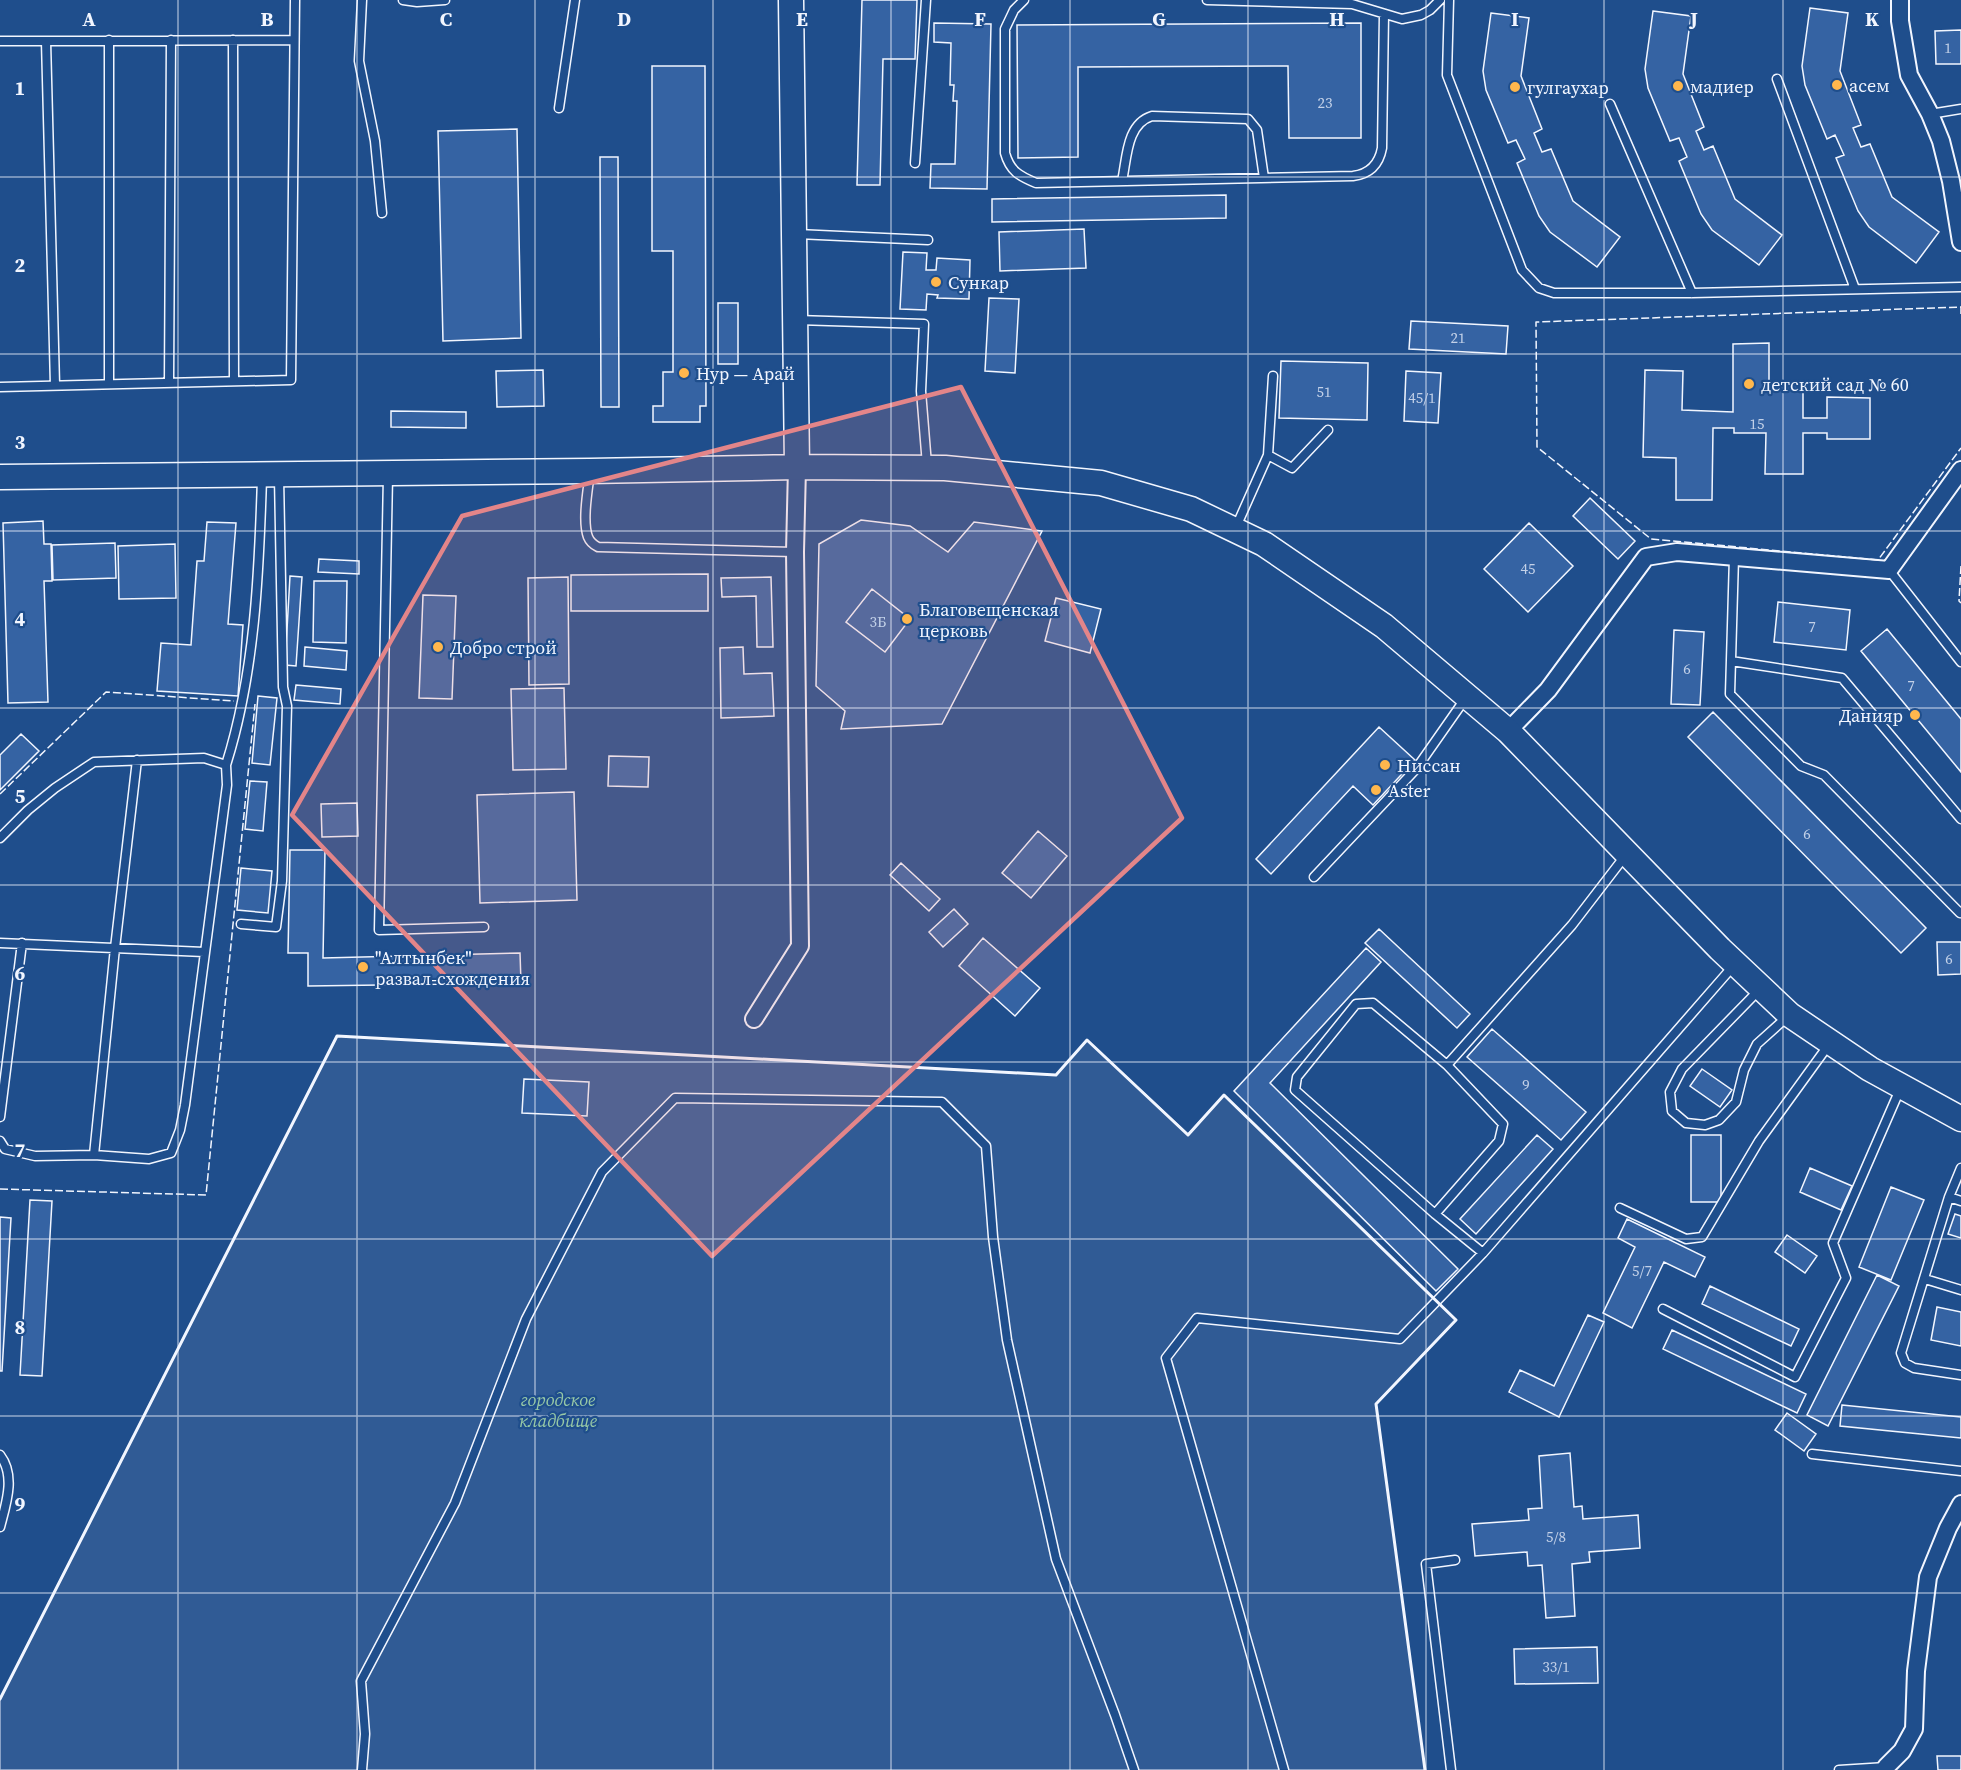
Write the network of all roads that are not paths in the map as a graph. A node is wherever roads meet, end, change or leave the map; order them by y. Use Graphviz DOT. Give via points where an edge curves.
graph roads {
  1 [pos="295,0"];
  2 [pos="362,0"];
  3 [pos="402,0"];
  4 [pos="445,0"];
  5 [pos="575,0"];
  6 [pos="792,0"];
  7 [pos="926,0"];
  8 [pos="1024,0"];
  9 [pos="1207,0"];
  10 [pos="1440,0"];
  11 [pos="1449,0"];
  12 [pos="1900,0"];
  13 [pos="1384,14"];
  14 [pos="109,40"];
  15 [pos="171,40"];
  16 [pos="233,40"];
  17 [pos="294,40"];
  18 [pos="0,41"];
  19 [pos="46,41"];
  20 [pos="1777,79"];
  21 [pos="1610,104"];
  22 [pos="559,108"];
  23 [pos="1961,109"];
  24 [pos="1930,114"];
  25 [pos="915,163"];
  26 [pos="1264,178"];
  27 [pos="1122,181"];
  28 [pos="382,213"];
  29 [pos="794,234"];
  30 [pos="928,240"];
  31 [pos="1961,242"];
  32 [pos="1961,287"];
  33 [pos="1855,289"];
  34 [pos="1692,293"];
  35 [pos="795,320"];
  36 [pos="1273,376"];
  37 [pos="234,381"];
  38 [pos="169,383"];
  39 [pos="109,384"];
  40 [pos="55,385"];
  41 [pos="0,387"];
  42 [pos="1328,430"];
  43 [pos="1268,455"];
  44 [pos="797,467"];
  45 [pos="928,468"];
  46 [pos="1961,470"];
  47 [pos="590,471"];
  48 [pos="388,472"];
  49 [pos="270,473"];
  50 [pos="0,477"];
  51 [pos="1235,530"];
  52 [pos="795,552"];
  53 [pos="1734,557"];
  54 [pos="1889,570"];
  55 [pos="1731,661"];
  56 [pos="1961,662"];
  57 [pos="1467,696"];
  58 [pos="1508,731"];
  59 [pos="137,760"];
  60 [pos="226,765"];
  61 [pos="1961,819"];
  62 [pos="0,838"];
  63 [pos="1628,854"];
  64 [pos="1314,877"];
  65 [pos="1961,912"];
  66 [pos="241,924"];
  67 [pos="484,927"];
  68 [pos="0,943"];
  69 [pos="22,943"];
  70 [pos="115,948"];
  71 [pos="204,952"];
  72 [pos="1736,963"];
  73 [pos="1762,988"];
  74 [pos="1790,1015"];
  75 [pos="754,1019"];
  76 [pos="1830,1043"];
  77 [pos="1447,1065"];
  78 [pos="1901,1087"];
  79 [pos="0,1117"];
  80 [pos="1961,1119"];
  81 [pos="0,1141"];
  82 [pos="94,1155"];
  83 [pos="1961,1168"];
  84 [pos="1949,1197"];
  85 [pos="1961,1201"];
  86 [pos="1620,1208"];
  87 [pos="1435,1214"];
  88 [pos="1483,1253"];
  89 [pos="1925,1279"];
  90 [pos="1961,1290"];
  91 [pos="1663,1309"];
  92 [pos="1961,1375"];
  93 [pos="1812,1454"];
  94 [pos="0,1455"];
  95 [pos="1961,1471"];
  96 [pos="1961,1504"];
  97 [pos="0,1527"];
  98 [pos="1455,1560"];
  99 [pos="1886,1768"];
  100 [pos="362,1770"];
  101 [pos="1134,1770"];
  102 [pos="1284,1770"];
  103 [pos="1451,1770"];
  104 [pos="1839,1770"];
  1 -- 17 [label="lane"];
  2 -- 28 [label="lane" via="359,61 375,141"];
  3 -- 4 [label="lane"];
  5 -- 22 [label="lane"];
  6 -- 29 [label="main road"];
  7 -- 25 [label="lane"];
  8 -- 27 [label="lane" via="1005,29 1008,163 1015,173 1036,183"];
  9 -- 13 [label="lane" via="1352,4"];
  10 -- 13 [label="lane" via="1430,10 1411,18"];
  11 -- 34 [label="lane" via="1447,75 1522,270 1539,288 1554,293"];
  12 -- 24 [label="street" via="1909,75"];
  13 -- 26 [label="lane" via="1382,148 1378,163 1360,175"];
  14 -- 15 [label="lane"];
  14 -- 19 [label="lane"];
  14 -- 39 [label="lane"];
  15 -- 16 [label="lane"];
  15 -- 38 [label="lane"];
  16 -- 17 [label="lane"];
  16 -- 37 [label="lane"];
  17 -- 37 [label="lane" via="291,380"];
  18 -- 19 [label="lane"];
  19 -- 40 [label="lane"];
  20 -- 33 [label="lane"];
  21 -- 34 [label="lane"];
  23 -- 24 [label="lane"];
  24 -- 31 [label="street" via="1949,171"];
  26 -- 27 [label="lane"];
  26 -- 27 [label="lane" via="1257,130 1248,119 1152,116 1133,128"];
  29 -- 30 [label="lane"];
  29 -- 35 [label="main road"];
  32 -- 33 [label="lane"];
  33 -- 34 [label="lane"];
  35 -- 44 [label="main road"];
  35 -- 45 [label="lane" via="924,324 921,391"];
  36 -- 43 [label="lane"];
  37 -- 38 [label="lane"];
  38 -- 39 [label="lane"];
  39 -- 40 [label="lane"];
  40 -- 41 [label="lane"];
  42 -- 43 [label="lane" via="1292,468"];
  43 -- 51 [label="lane"];
  44 -- 45 [label="main road"];
  44 -- 47 [label="main road"];
  44 -- 52 [label="street"];
  45 -- 51 [label="main road" via="1101,483 1191,509"];
  46 -- 54 [label="street"];
  47 -- 48 [label="main road"];
  47 -- 52 [label="lane" via="586,520 588,537 598,547"];
  48 -- 49 [label="main road"];
  48 -- 67 [label="lane" via="379,930"];
  49 -- 50 [label="main road"];
  49 -- 60 [label="lane" via="249,669"];
  49 -- 66 [label="lane" via="287,705 282,881 276,927"];
  51 -- 57 [label="main road" via="1264,544 1384,626"];
  52 -- 75 [label="street" via="800,946"];
  53 -- 54 [label="street"];
  53 -- 55 [label="lane"];
  53 -- 58 [label="street" via="1677,552 1646,557 1548,690"];
  54 -- 56 [label="lane"];
  55 -- 61 [label="lane" via="1842,678"];
  55 -- 65 [label="lane" via="1730,694 1801,766 1824,775"];
  57 -- 58 [label="main road"];
  57 -- 64 [label="lane" via="1416,769"];
  58 -- 63 [label="main road"];
  59 -- 60 [label="lane" via="204,758"];
  59 -- 62 [label="lane" via="94,762 55,788"];
  59 -- 70 [label="lane"];
  60 -- 71 [label="lane" via="227,785"];
  63 -- 72 [label="main road"];
  63 -- 77 [label="lane" via="1572,925"];
  68 -- 69 [label="lane"];
  69 -- 70 [label="lane"];
  69 -- 79 [label="lane"];
  70 -- 71 [label="lane"];
  70 -- 82 [label="lane"];
  71 -- 82 [label="lane" via="185,1105 171,1153 149,1159"];
  72 -- 73 [label="main road"];
  72 -- 88 [label="lane"];
  73 -- 74 [label="main road"];
  73 -- 74 [label="lane" via="1682,1069 1670,1092 1672,1111 1686,1123 1705,1125 1719,1120 1736,1102 1744,1070 1757,1044"];
  74 -- 76 [label="main road"];
  76 -- 78 [label="main road"];
  76 -- 86 [label="lane" via="1759,1141 1702,1237 1686,1239"];
  77 -- 87 [label="lane" via="1503,1124 1499,1141"];
  77 -- 87 [label="lane" via="1373,1003 1356,1004 1297,1077 1295,1090"];
  78 -- 80 [label="main road"];
  78 -- 91 [label="lane" via="1833,1243 1846,1278 1795,1377"];
  81 -- 82 [label="lane" via="5,1149 36,1156"];
  83 -- 84 [label="lane"];
  84 -- 85 [label="lane"];
  84 -- 89 [label="lane"];
  87 -- 88 [label="lane"];
  88 -- 102 [label="lane" via="1400,1339 1197,1318 1166,1358"];
  89 -- 90 [label="lane"];
  89 -- 92 [label="lane" via="1901,1357 1914,1368"];
  93 -- 95 [label="lane"];
  94 -- 97 [label="lane" via="9,1479"];
  96 -- 99 [label="street" via="1928,1577 1916,1671 1914,1729 1902,1751"];
  98 -- 103 [label="lane" via="1426,1564"];
  99 -- 104 [label="lane"];
  100 -- 101 [label="lane" via="365,1734 361,1681 455,1503 526,1319 602,1172 675,1098 942,1102 986,1146 1007,1340 1056,1559"];
}
